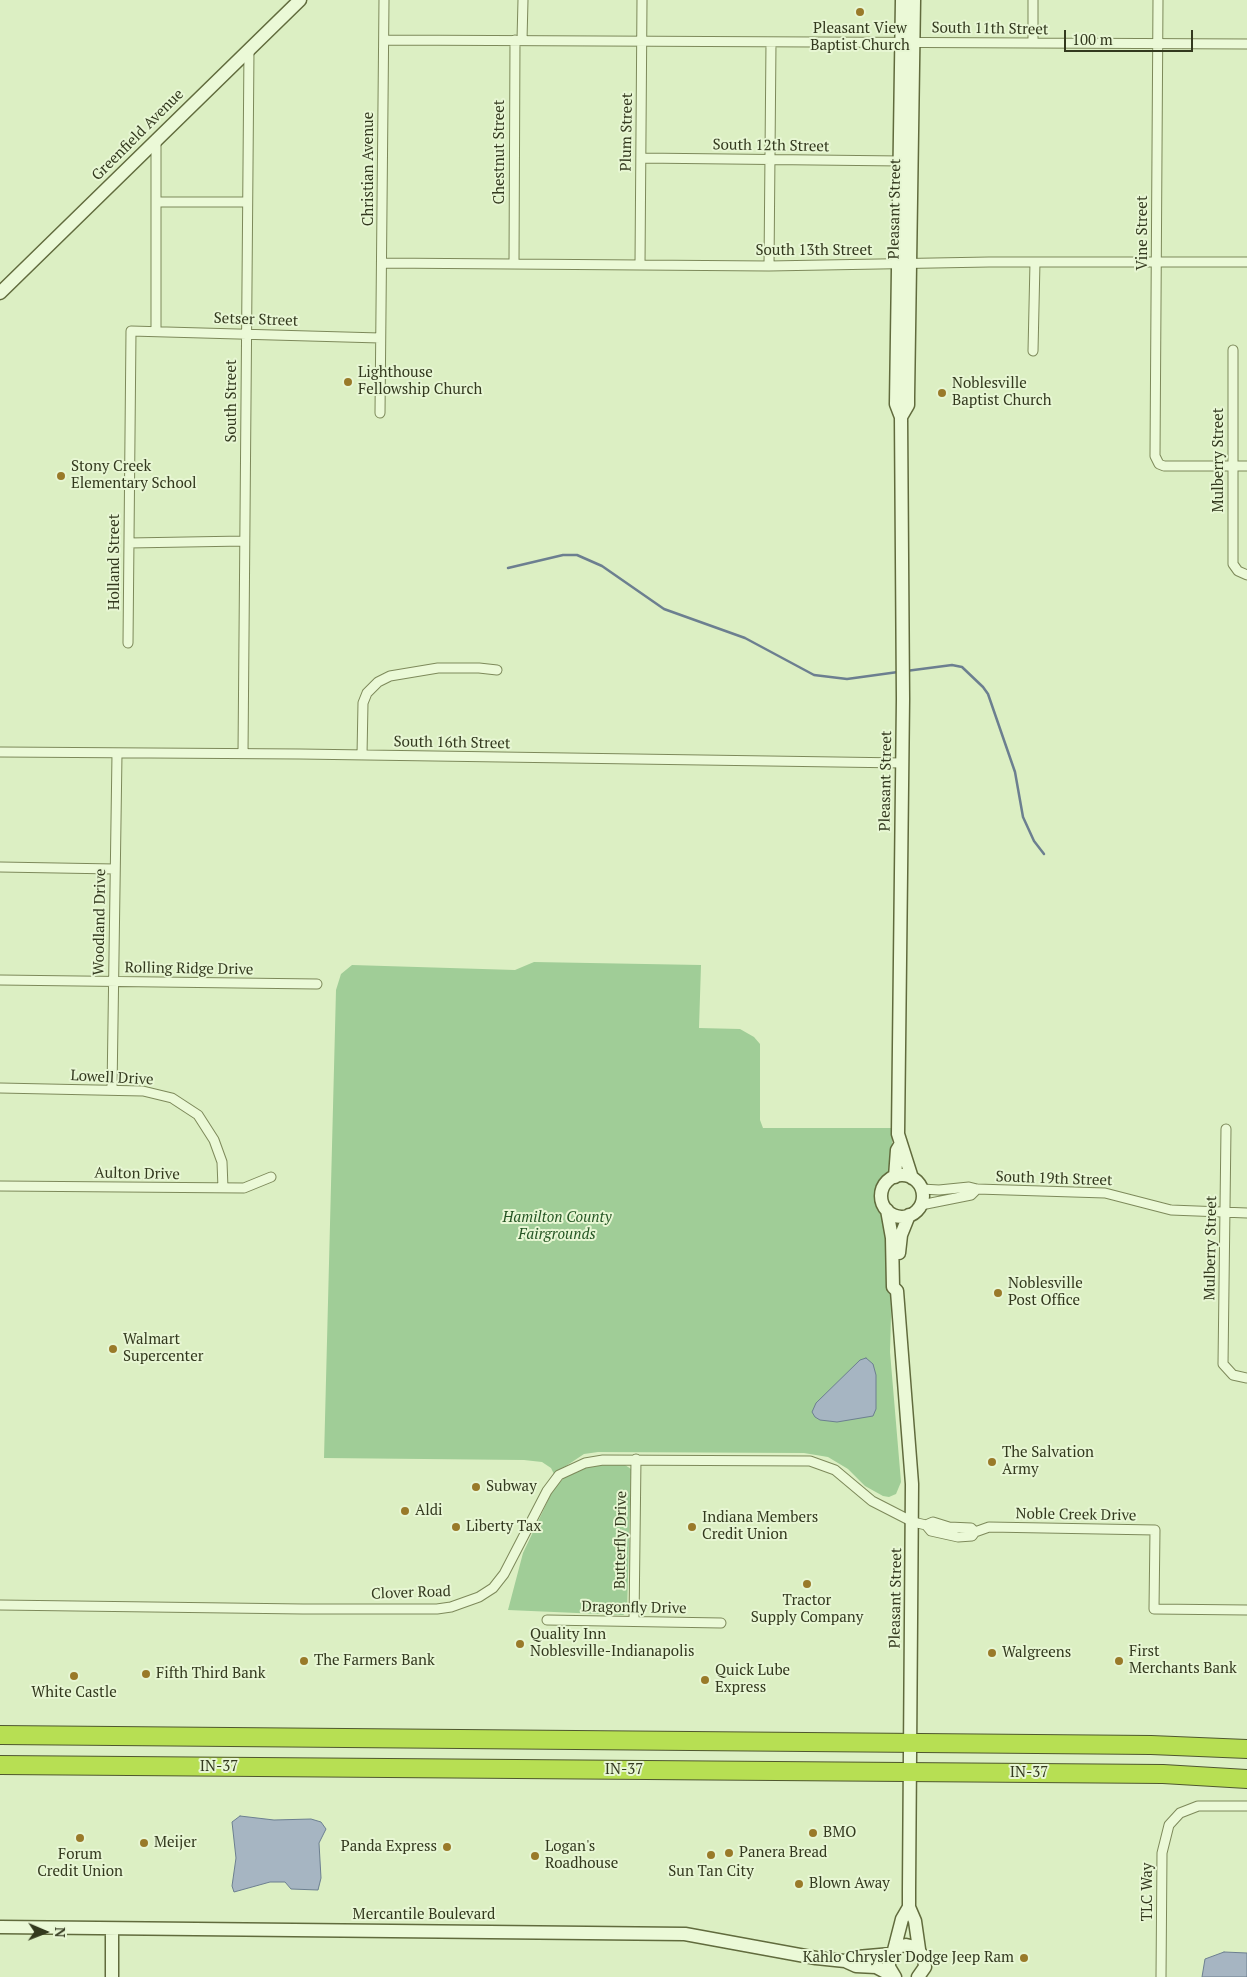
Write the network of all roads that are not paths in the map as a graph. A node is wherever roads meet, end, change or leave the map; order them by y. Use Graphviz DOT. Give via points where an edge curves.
graph roads {
  1 [pos="300,0"];
  2 [pos="384,0"];
  3 [pos="523,0"];
  4 [pos="642,0"];
  5 [pos="902,0"];
  6 [pos="914,0"];
  7 [pos="1033,0"];
  8 [pos="1158,0"];
  9 [pos="384,40"];
  10 [pos="518,40"];
  11 [pos="642,42"];
  12 [pos="771,42"];
  13 [pos="909,42"];
  14 [pos="1033,43"];
  15 [pos="1158,44"];
  16 [pos="1247,44"];
  17 [pos="249,49"];
  18 [pos="156,138"];
  19 [pos="641,158"];
  20 [pos="770,160"];
  21 [pos="901,161"];
  22 [pos="157,202"];
  23 [pos="247,202"];
  24 [pos="1157,261"];
  25 [pos="1035,262"];
  26 [pos="1247,262"];
  27 [pos="382,263"];
  28 [pos="514,264"];
  29 [pos="640,264"];
  30 [pos="897,264"];
  31 [pos="911,264"];
  32 [pos="769,266"];
  33 [pos="0,293"];
  34 [pos="131,331"];
  35 [pos="156,332"];
  36 [pos="246,333"];
  37 [pos="380,338"];
  38 [pos="1233,350"];
  39 [pos="1033,351"];
  40 [pos="380,413"];
  41 [pos="901,417"];
  42 [pos="1233,466"];
  43 [pos="1247,466"];
  44 [pos="244,541"];
  45 [pos="129,543"];
  46 [pos="1247,575"];
  47 [pos="128,643"];
  48 [pos="496,670"];
  49 [pos="0,752"];
  50 [pos="117,754"];
  51 [pos="243,754"];
  52 [pos="362,755"];
  53 [pos="903,763"];
  54 [pos="0,867"];
  55 [pos="114,869"];
  56 [pos="0,980"];
  57 [pos="113,982"];
  58 [pos="317,984"];
  59 [pos="0,1088"];
  60 [pos="112,1090"];
  61 [pos="1226,1129"];
  62 [pos="900,1144"];
  63 [pos="894,1177"];
  64 [pos="271,1178"];
  65 [pos="912,1178"];
  66 [pos="0,1186"];
  67 [pos="223,1188"];
  68 [pos="922,1189"];
  69 [pos="977,1189"];
  70 [pos="921,1205"];
  71 [pos="887,1210"];
  72 [pos="1225,1213"];
  73 [pos="1247,1213"];
  74 [pos="908,1215"];
  75 [pos="897,1291"];
  76 [pos="1247,1378"];
  77 [pos="636,1460"];
  78 [pos="913,1522"];
  79 [pos="0,1605"];
  80 [pos="1247,1610"];
  81 [pos="547,1620"];
  82 [pos="634,1621"];
  83 [pos="721,1623"];
  84 [pos="0,1735"];
  85 [pos="910,1743"];
  86 [pos="1247,1749"];
  87 [pos="0,1765"];
  88 [pos="910,1772"];
  89 [pos="1247,1779"];
  90 [pos="1247,1806"];
  91 [pos="909,1907"];
  92 [pos="0,1927"];
  93 [pos="112,1929"];
  94 [pos="919,1949"];
  95 [pos="892,1952"];
  96 [pos="844,1961"];
  97 [pos="112,1977"];
  98 [pos="894,1977"];
  99 [pos="918,1977"];
  100 [pos="1161,1977"];
  1 -- 17 [label="street, Greenfield Avenue"];
  2 -- 9 [label="street, Christian Avenue"];
  3 -- 10 [label="street, Chestnut Street"];
  4 -- 11 [label="street, Plum Street"];
  5 -- 13 [label="street, Pleasant Street"];
  6 -- 13 [label="street, Pleasant Street"];
  7 -- 14 [label="street"];
  8 -- 15 [label="street, Vine Street"];
  9 -- 10 [label="street, South 11th Street"];
  9 -- 27 [label="street, Christian Avenue"];
  10 -- 11 [label="street, South 11th Street"];
  10 -- 28 [label="street, Chestnut Street"];
  11 -- 12 [label="street, South 11th Street"];
  11 -- 19 [label="street, Plum Street"];
  12 -- 13 [label="street, South 11th Street"];
  12 -- 20 [label="street"];
  13 -- 14 [label="street, South 11th Street"];
  13 -- 21 [label="street, Pleasant Street"];
  13 -- 31 [label="street, Pleasant Street"];
  14 -- 15 [label="street, South 11th Street"];
  15 -- 16 [label="street, South 11th Street"];
  15 -- 24 [label="street, Vine Street"];
  17 -- 18 [label="street, Greenfield Avenue"];
  17 -- 23 [label="street, South Street"];
  18 -- 22 [label="street"];
  18 -- 33 [label="street, Greenfield Avenue"];
  19 -- 20 [label="street, South 12th Street"];
  19 -- 29 [label="street, Plum Street"];
  20 -- 21 [label="street, South 12th Street"];
  20 -- 32 [label="street"];
  21 -- 30 [label="street, Pleasant Street"];
  22 -- 23 [label="street"];
  22 -- 35 [label="street"];
  23 -- 36 [label="street, South Street"];
  24 -- 25 [label="street, South 13th Street"];
  24 -- 26 [label="street, South 13th Street"];
  24 -- 42 [label="street, Vine Street" via="1155,456 1159,464"];
  25 -- 31 [label="street, South 13th Street"];
  25 -- 39 [label="street"];
  27 -- 28 [label="street, South 13th Street"];
  27 -- 37 [label="street, Christian Avenue"];
  28 -- 29 [label="street, South 13th Street"];
  29 -- 32 [label="street, South 13th Street"];
  30 -- 31 [label="street, South 13th Street"];
  30 -- 32 [label="street, South 13th Street"];
  30 -- 41 [label="street, Pleasant Street" via="896,404"];
  31 -- 41 [label="street, Pleasant Street" via="908,405"];
  34 -- 35 [label="street, Setser Street"];
  34 -- 45 [label="street, Holland Street"];
  35 -- 36 [label="street, Setser Street"];
  36 -- 37 [label="street, Setser Street"];
  36 -- 44 [label="street, South Street"];
  37 -- 40 [label="street, Christian Avenue"];
  38 -- 42 [label="street, Mulberry Street"];
  41 -- 53 [label="street, Pleasant Street"];
  42 -- 43 [label="street"];
  42 -- 46 [label="street, Mulberry Street" via="1233,564"];
  44 -- 45 [label="street"];
  44 -- 51 [label="street, South Street"];
  45 -- 47 [label="street, Holland Street"];
  48 -- 52 [label="street" via="438,668 390,676 378,682 367,692 363,703"];
  49 -- 50 [label="street, South 16th Street"];
  50 -- 51 [label="street, South 16th Street"];
  50 -- 55 [label="street, Woodland Drive"];
  51 -- 52 [label="street, South 16th Street"];
  52 -- 53 [label="street, South 16th Street"];
  53 -- 62 [label="street, Pleasant Street"];
  54 -- 55 [label="street"];
  55 -- 57 [label="street, Woodland Drive"];
  56 -- 57 [label="street, Rolling Ridge Drive"];
  57 -- 58 [label="street, Rolling Ridge Drive"];
  57 -- 60 [label="street, Woodland Drive"];
  59 -- 60 [label="street, Lowell Drive"];
  60 -- 67 [label="street, Lowell Drive" via="156,1093 172,1098 198,1115 219,1152"];
  61 -- 72 [label="street, Mulberry Street"];
  62 -- 63 [label="street, Pleasant Street"];
  62 -- 65 [label="street, Pleasant Street"];
  63 -- 65 [label="street"];
  63 -- 71 [label="street" via="882,1191"];
  64 -- 67 [label="street, Aulton Drive" via="244,1188"];
  65 -- 68 [label="street"];
  66 -- 67 [label="street, Aulton Drive"];
  68 -- 69 [label="street, South 19th Street"];
  68 -- 70 [label="street"];
  69 -- 70 [label="street, South 19th Street" via="971,1195"];
  69 -- 72 [label="street, South 19th Street" via="1105,1193 1171,1210"];
  70 -- 74 [label="street"];
  71 -- 74 [label="street" via="899,1216"];
  71 -- 75 [label="street, Pleasant Street" via="892,1238 893,1287"];
  72 -- 73 [label="street, South 19th Street"];
  72 -- 76 [label="street, Mulberry Street" via="1224,1367 1233,1375"];
  74 -- 75 [label="street, Pleasant Street" via="900,1235 901,1286"];
  75 -- 78 [label="street, Pleasant Street"];
  77 -- 78 [label="street, Clover Road" via="803,1460 819,1463 835,1470 872,1501"];
  77 -- 79 [label="street, Clover Road" via="592,1461 559,1475 493,1588 456,1606 437,1609 304,1609"];
  77 -- 82 [label="street, Butterfly Drive"];
  78 -- 80 [label="street, Noble Creek Drive" via="951,1536 972,1536 989,1528 1155,1530 1154,1609"];
  78 -- 85 [label="street, Pleasant Street"];
  81 -- 82 [label="street, Dragonfly Drive"];
  82 -- 83 [label="street, Dragonfly Drive"];
  84 -- 85 [label="highway, IN-37"];
  85 -- 86 [label="highway, IN-37"];
  85 -- 88 [label="street, Pleasant Street"];
  87 -- 88 [label="highway, IN-37"];
  88 -- 89 [label="highway, IN-37" via="1157,1774"];
  88 -- 91 [label="street, Pleasant Street"];
  90 -- 100 [label="street, TLC Way" via="1198,1806 1180,1813 1169,1825 1162,1852"];
  91 -- 94 [label="street, Pleasant Street" via="915,1921"];
  91 -- 95 [label="street, Pleasant Street"];
  92 -- 93 [label="street, Mercantile Boulevard"];
  93 -- 96 [label="street, Mercantile Boulevard" via="685,1934"];
  93 -- 97 [label="street"];
  94 -- 95 [label="street, Mercantile Boulevard" via="906,1945"];
  94 -- 99 [label="street, Pleasant Street" via="925,1962"];
  95 -- 96 [label="street, Mercantile Boulevard"];
  95 -- 98 [label="street, Pleasant Street" via="889,1967"];
  96 -- 98 [label="street, Mercantile Boulevard" via="856,1966 876,1967"];
}
